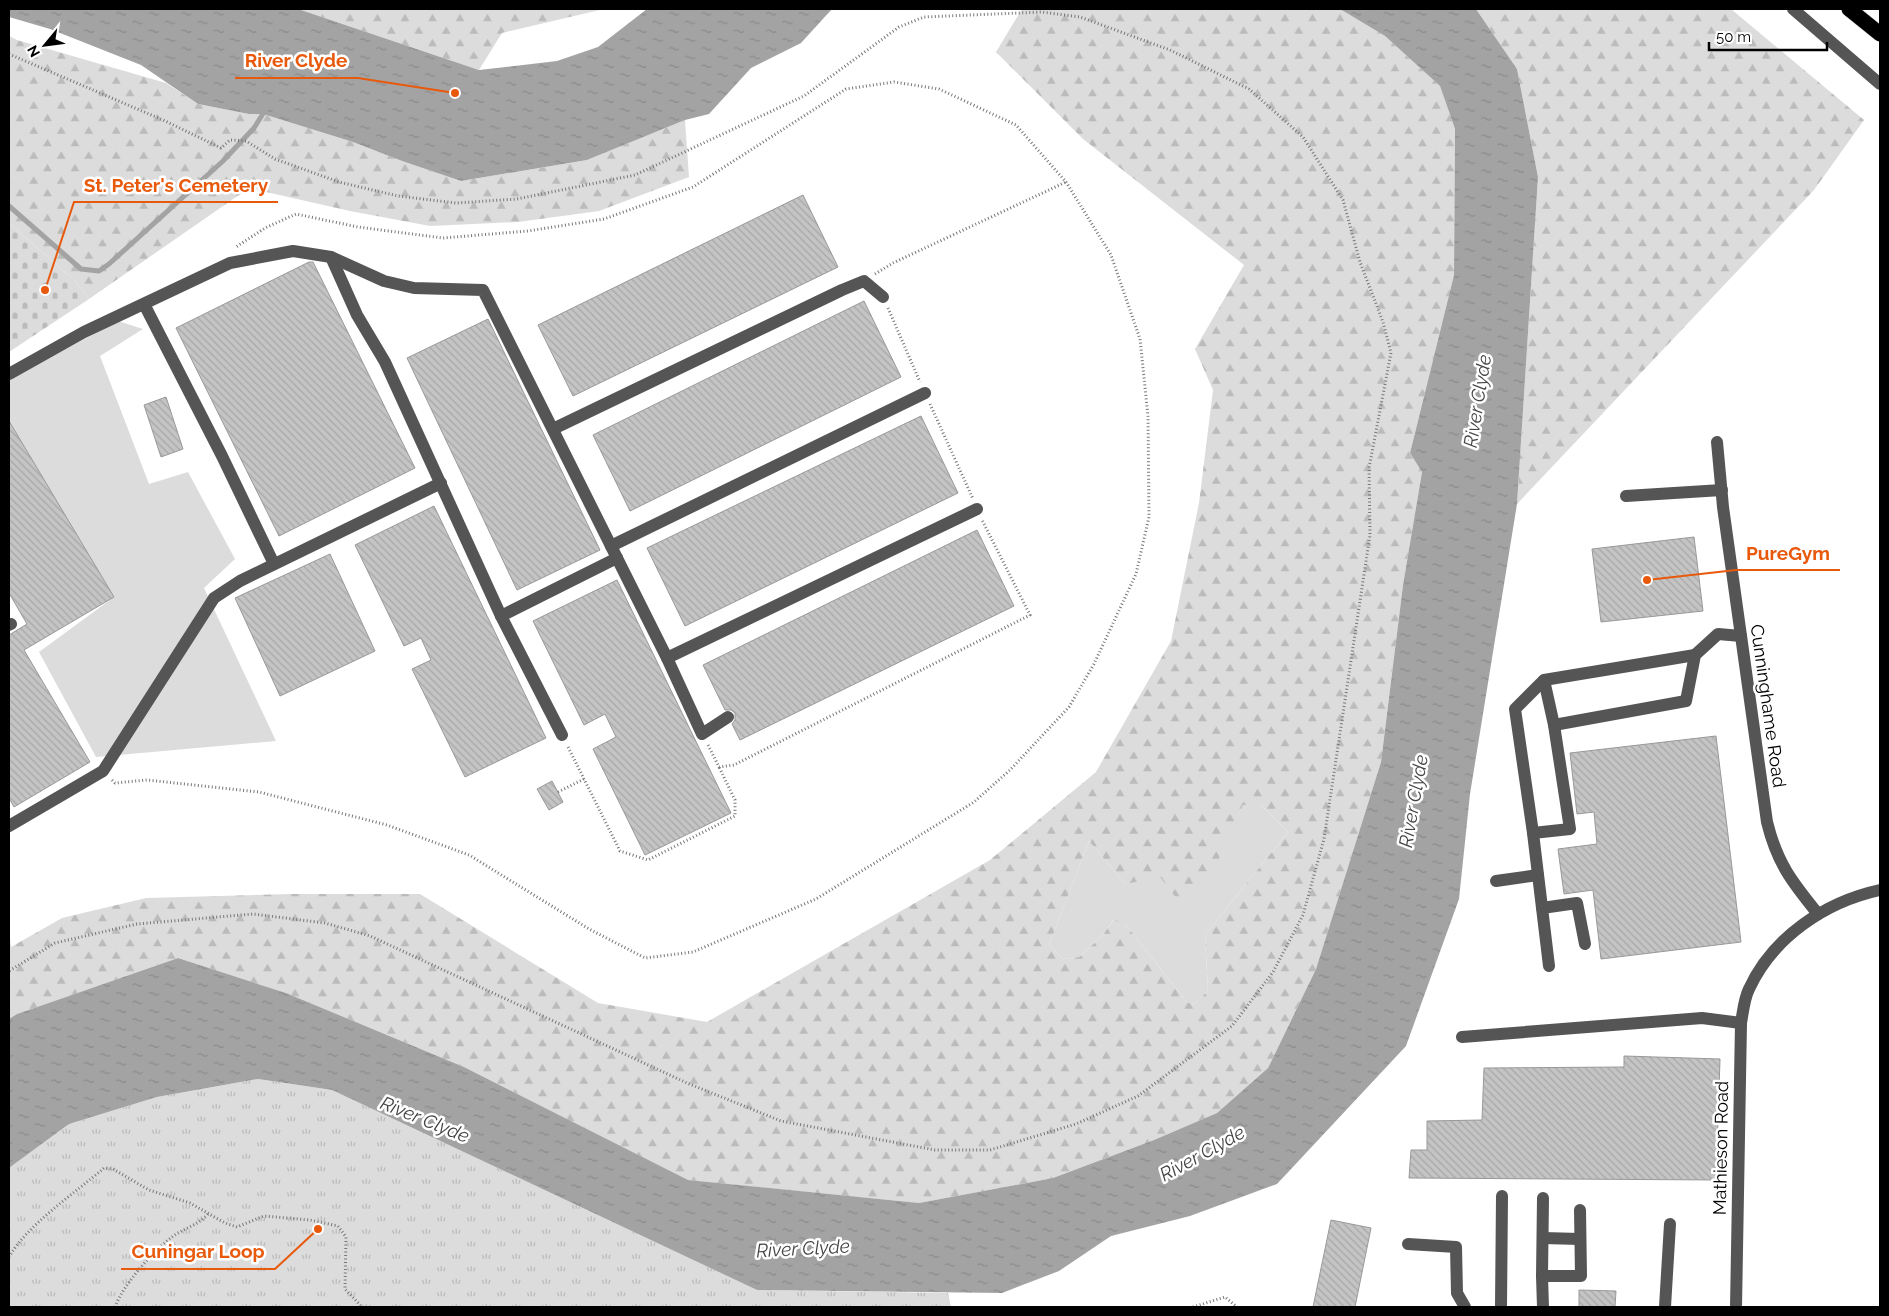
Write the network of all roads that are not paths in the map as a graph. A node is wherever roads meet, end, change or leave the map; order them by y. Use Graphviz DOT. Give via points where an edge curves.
graph roads {
  1 [pos="1793,9"];
  2 [pos="1848,9"];
  3 [pos="1880,34"];
  4 [pos="1880,84"];
  5 [pos="331,257"];
  6 [pos="883,297"];
  7 [pos="144,304"];
  8 [pos="9,374"];
  9 [pos="925,393"];
  10 [pos="553,429"];
  11 [pos="1717,442"];
  12 [pos="441,483"];
  13 [pos="1722,490"];
  14 [pos="1626,496"];
  15 [pos="977,509"];
  16 [pos="611,546"];
  17 [pos="617,558"];
  18 [pos="274,564"];
  19 [pos="502,616"];
  20 [pos="1741,636"];
  21 [pos="1694,655"];
  22 [pos="667,658"];
  23 [pos="1544,680"];
  24 [pos="728,717"];
  25 [pos="1554,724"];
  26 [pos="562,735"];
  27 [pos="9,826"];
  28 [pos="1533,833"];
  29 [pos="1538,874"];
  30 [pos="1496,881"];
  31 [pos="1880,890"];
  32 [pos="1542,908"];
  33 [pos="1818,914"];
  34 [pos="1585,944"];
  35 [pos="1549,966"];
  36 [pos="1741,1023"];
  37 [pos="1462,1038"];
  38 [pos="1502,1196"];
  39 [pos="1542,1198"];
  40 [pos="1580,1210"];
  41 [pos="1670,1224"];
  42 [pos="1542,1238"];
  43 [pos="1580,1239"];
  44 [pos="1408,1244"];
  45 [pos="1542,1276"];
  46 [pos="1465,1307"];
  47 [pos="1501,1307"];
  48 [pos="1543,1307"];
  49 [pos="1665,1307"];
  50 [pos="1736,1307"];
  1 -- 4 [label="street"];
  2 -- 3 [label="highway"];
  5 -- 7 [label="street" via="293,251 230,263"];
  5 -- 10 [label="street" via="384,281 407,286 483,290"];
  5 -- 12 [label="street" via="357,315 385,362"];
  6 -- 10 [label="street" via="864,281"];
  7 -- 8 [label="street" via="84,332"];
  7 -- 18 [label="street"];
  9 -- 16 [label="street"];
  10 -- 16 [label="street"];
  11 -- 13 [label="street, Cunninghame Road"];
  12 -- 18 [label="street"];
  12 -- 19 [label="street"];
  13 -- 14 [label="street"];
  13 -- 20 [label="street, Cunninghame Road"];
  15 -- 22 [label="street"];
  16 -- 17 [label="street"];
  17 -- 19 [label="street"];
  17 -- 22 [label="street"];
  18 -- 27 [label="street" via="214,598 103,771"];
  19 -- 26 [label="street"];
  20 -- 21 [label="street" via="1718,634"];
  20 -- 33 [label="street, Cunninghame Road" via="1771,841 1791,880"];
  21 -- 23 [label="street"];
  21 -- 25 [label="street" via="1686,701"];
  22 -- 24 [label="street" via="702,734"];
  23 -- 25 [label="street"];
  23 -- 28 [label="street" via="1515,709"];
  25 -- 28 [label="street" via="1570,829"];
  28 -- 29 [label="street"];
  29 -- 30 [label="street"];
  29 -- 32 [label="street"];
  31 -- 33 [label="street, Mathieson Road"];
  32 -- 34 [label="street" via="1577,903"];
  32 -- 35 [label="street"];
  33 -- 36 [label="street, Mathieson Road" via="1801,925 1759,969 1748,991"];
  36 -- 37 [label="street" via="1702,1018"];
  36 -- 50 [label="street, Mathieson Road"];
  38 -- 47 [label="street"];
  39 -- 42 [label="street"];
  40 -- 43 [label="street"];
  41 -- 49 [label="street"];
  42 -- 43 [label="street"];
  42 -- 45 [label="street"];
  43 -- 45 [label="street" via="1581,1276"];
  44 -- 46 [label="street" via="1456,1247 1457,1293"];
  45 -- 48 [label="street"];
}
